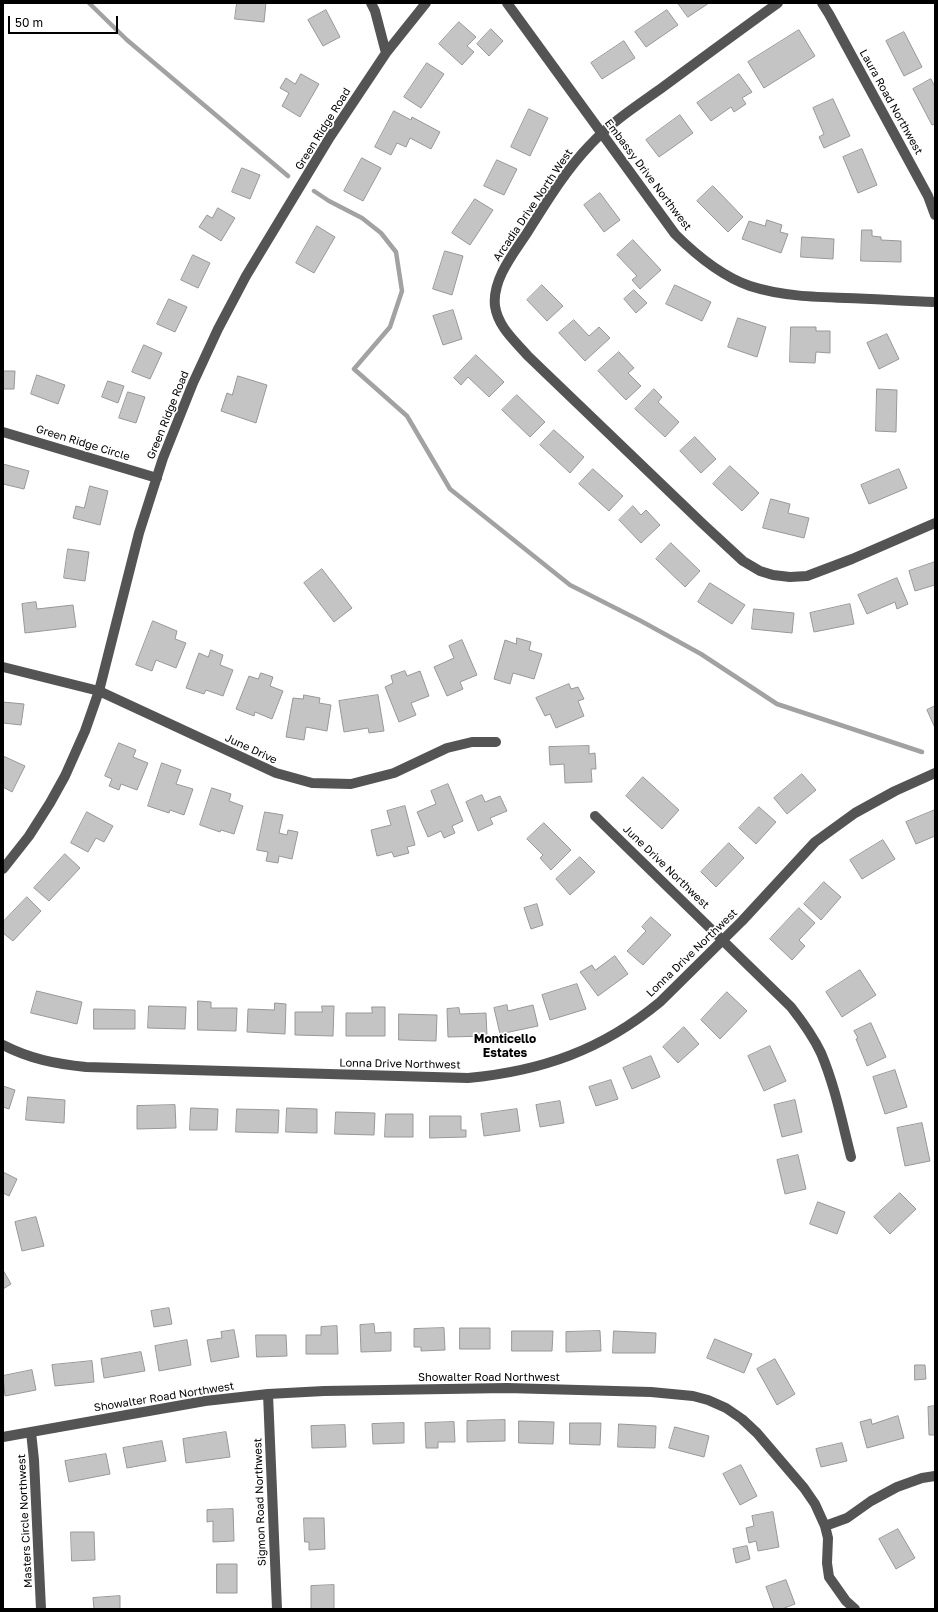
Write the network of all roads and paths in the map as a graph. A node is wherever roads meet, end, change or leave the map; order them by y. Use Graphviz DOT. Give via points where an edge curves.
graph roads {
  1 [pos="371,3"];
  2 [pos="426,3"];
  3 [pos="507,3"];
  4 [pos="778,3"];
  5 [pos="822,3"];
  6 [pos="386,53"];
  7 [pos="602,133"];
  8 [pos="935,215"];
  9 [pos="935,302"];
  10 [pos="3,432"];
  11 [pos="156,478"];
  12 [pos="935,523"];
  13 [pos="3,667"];
  14 [pos="99,691"];
  15 [pos="496,742"];
  16 [pos="935,773"];
  17 [pos="596,816"];
  18 [pos="3,869"];
  19 [pos="723,940"];
  20 [pos="3,1045"];
  21 [pos="851,1157"];
  22 [pos="268,1394"];
  23 [pos="31,1432"];
  24 [pos="3,1437"];
  25 [pos="935,1476"];
  26 [pos="825,1526"];
  27 [pos="41,1609"];
  28 [pos="277,1609"];
  29 [pos="855,1609"];
  1 -- 6 [label="street"];
  2 -- 6 [label="street, Green Ridge Road"];
  3 -- 7 [label="street, Embassy Drive Northwest"];
  4 -- 7 [label="street, Arcadia Drive North West"];
  5 -- 8 [label="street, Laura Road Northwest" via="928,196"];
  6 -- 11 [label="street, Green Ridge Road" via="330,137 218,329 193,383"];
  7 -- 9 [label="street, Embassy Drive Northwest" via="675,234 705,261 726,275 749,286 802,296"];
  7 -- 12 [label="street, Arcadia Drive North West" via="570,167 516,248 500,277 495,293 495,306 504,329 528,356 722,542 743,561 760,571 790,577 807,576"];
  10 -- 11 [label="street, Green Ridge Circle"];
  11 -- 14 [label="street, Green Ridge Road" via="139,533"];
  13 -- 14 [label="street, June Drive"];
  14 -- 15 [label="street, June Drive" via="276,773 312,783 351,784 394,773 447,748 472,742"];
  14 -- 18 [label="street, Green Ridge Road" via="62,783 29,836"];
  16 -- 19 [label="street, Lonna Drive Northwest" via="894,791 839,823 815,842"];
  17 -- 19 [label="street, June Drive Northwest"];
  19 -- 20 [label="street, Lonna Drive Northwest" via="660,1002 620,1031 564,1058 500,1075 460,1078 86,1067 60,1065 35,1059"];
  19 -- 21 [label="street, June Drive Northwest" via="791,1006 807,1028 832,1083"];
  22 -- 23 [label="street, Showalter Road Northwest" via="205,1401"];
  22 -- 26 [label="street, Showalter Road Northwest" via="507,1388 651,1392 692,1396 726,1408 752,1428 804,1488"];
  22 -- 28 [label="street, Sigmon Road Northwest"];
  23 -- 24 [label="street, Showalter Road Northwest"];
  23 -- 27 [label="street, Masters Circle Northwest"];
  25 -- 26 [label="street" via="897,1487 847,1518"];
  26 -- 29 [label="street, Showalter Road Northwest" via="828,1538 829,1577"];
}
